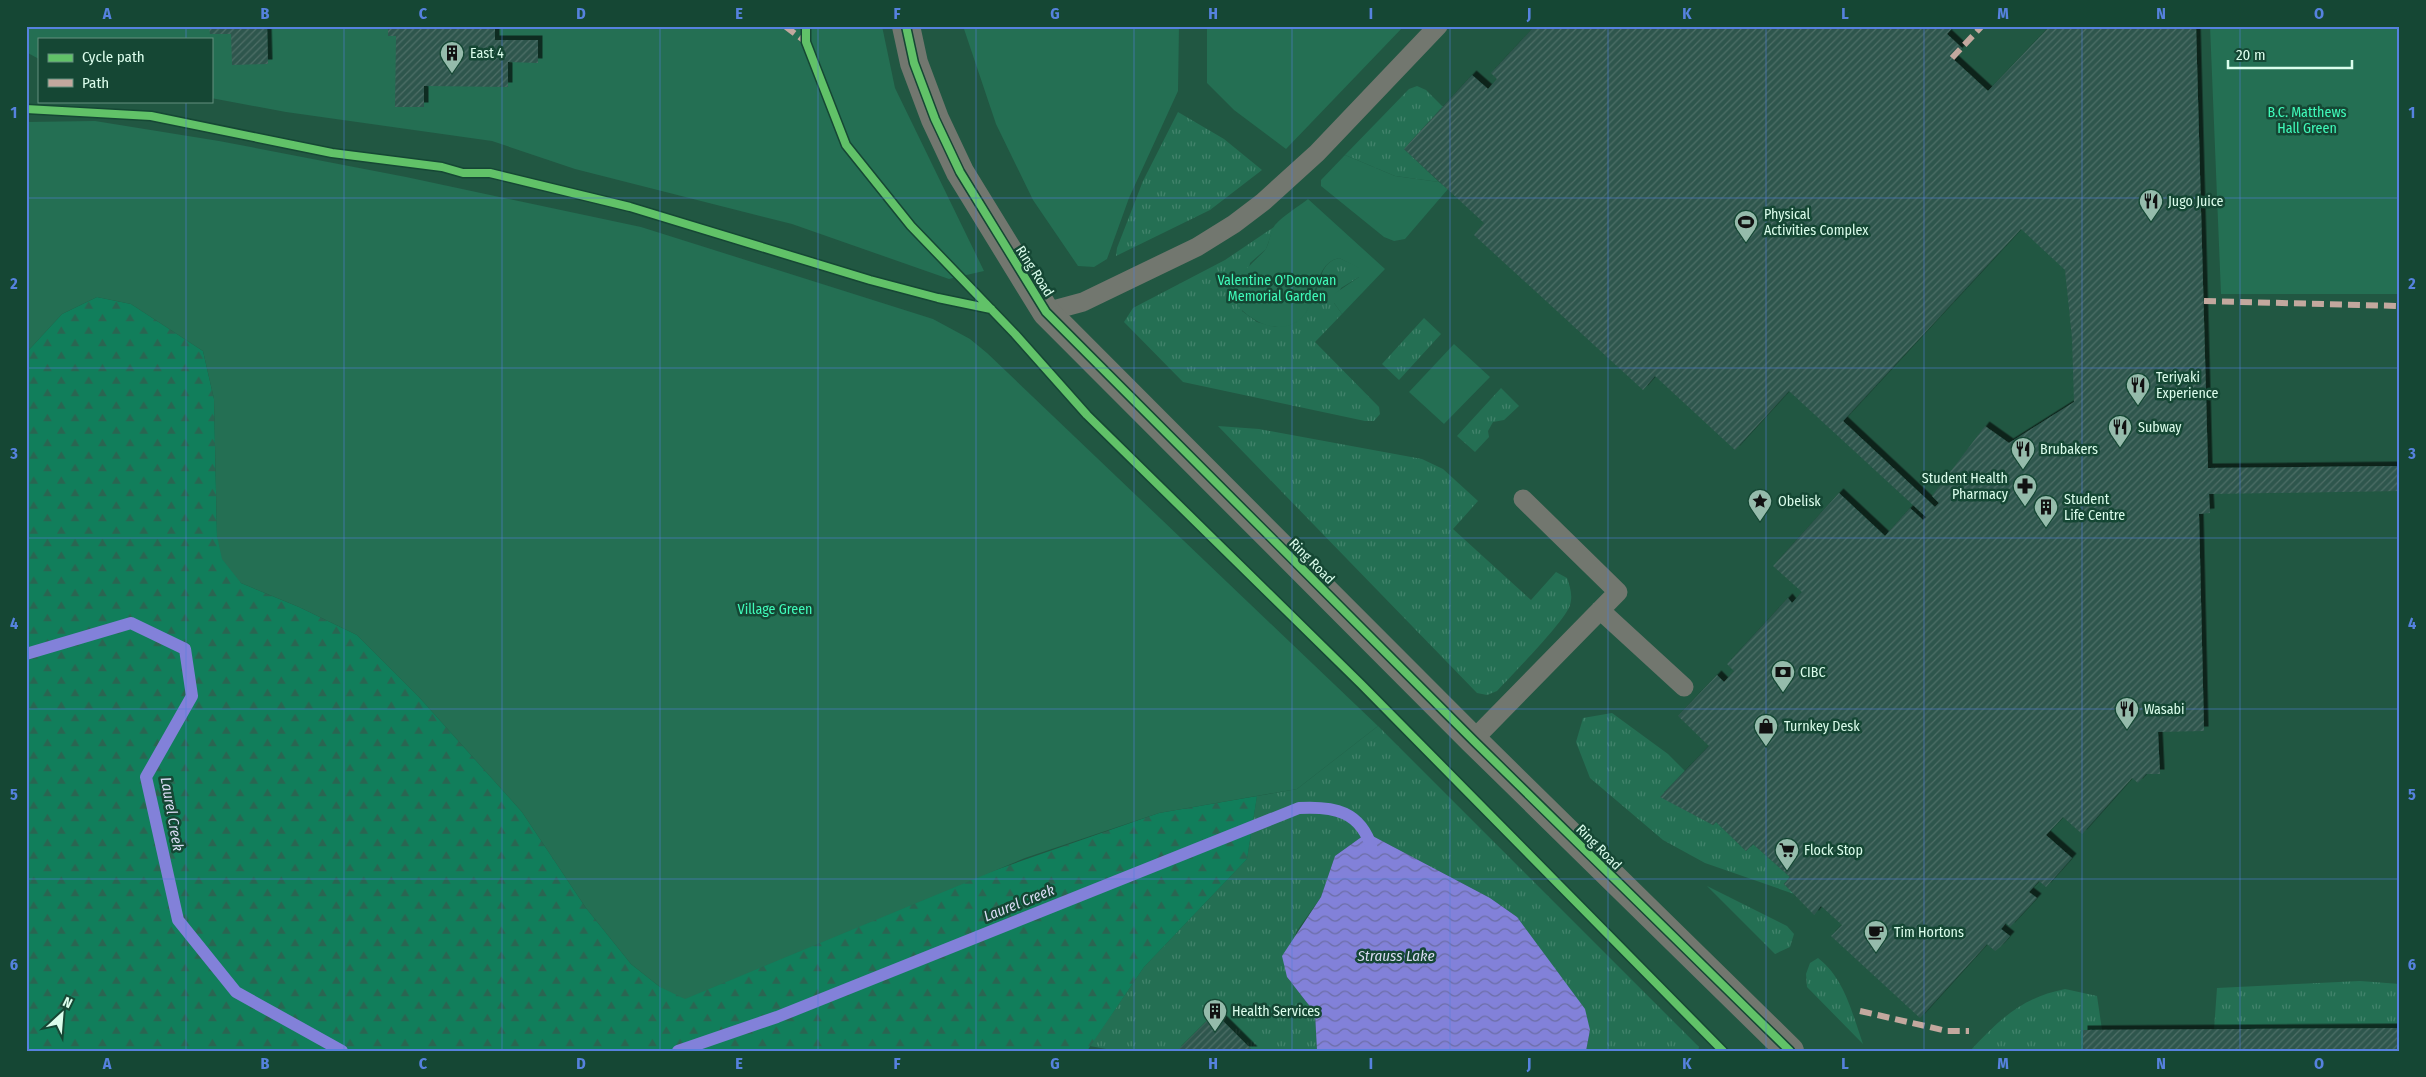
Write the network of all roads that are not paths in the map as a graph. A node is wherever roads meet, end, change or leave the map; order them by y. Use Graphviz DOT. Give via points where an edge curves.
graph roads {
  1 [pos="906,26"];
  2 [pos="1438,26"];
  3 [pos="1046,312"];
  4 [pos="1523,499"];
  5 [pos="1600,610"];
  6 [pos="1684,687"];
  7 [pos="1473,740"];
  8 [pos="1790,1051"];
  1 -- 3 [label="street, Ring Road" via="912,57 960,172"];
  2 -- 3 [label="lane" via="1317,154 1264,202 1234,224 1197,247 1083,302"];
  3 -- 7 [label="street, Ring Road"];
  4 -- 5 [label="lane" via="1618,592"];
  5 -- 6 [label="lane"];
  5 -- 7 [label="lane"];
  7 -- 8 [label="street, Ring Road"];
}
